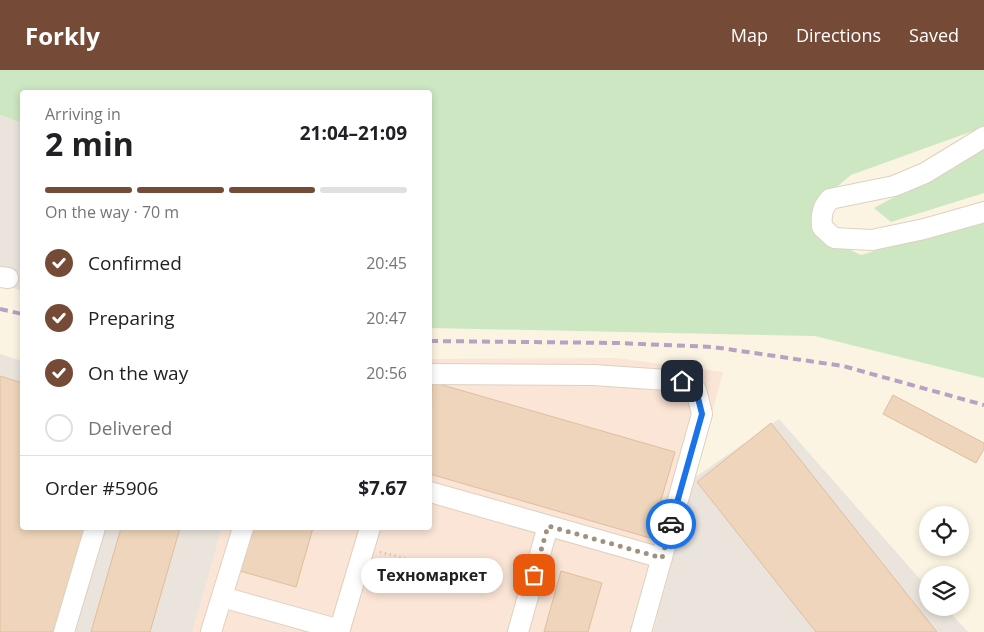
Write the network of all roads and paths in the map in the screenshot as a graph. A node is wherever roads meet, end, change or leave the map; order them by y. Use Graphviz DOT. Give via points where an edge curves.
graph roads {
  1 [pos="984,137"];
  2 [pos="984,212"];
  3 [pos="432,374"];
  4 [pos="432,493"];
  5 [pos="548,526"];
  6 [pos="93,530"];
  7 [pos="242,530"];
  8 [pos="369,530"];
  9 [pos="364,547"];
  10 [pos="662,558"];
  11 [pos="408,560"];
  12 [pos="222,597"];
  13 [pos="339,631"];
  14 [pos="64,632"];
  15 [pos="211,632"];
  16 [pos="518,632"];
  17 [pos="641,632"];
  1 -- 2 [label="street" via="925,173 894,186 830,199 821,215 822,227 834,238 872,240"];
  3 -- 10 [label="street" via="593,375 682,381 696,390 702,414"];
  4 -- 5 [label="street"];
  5 -- 10 [label="street"];
  5 -- 16 [label="street"];
  6 -- 14 [label="street"];
  7 -- 12 [label="street"];
  8 -- 9 [label="street"];
  9 -- 11 [label="path"];
  9 -- 13 [label="street"];
  10 -- 17 [label="street"];
  12 -- 13 [label="street"];
  12 -- 15 [label="street"];
}
